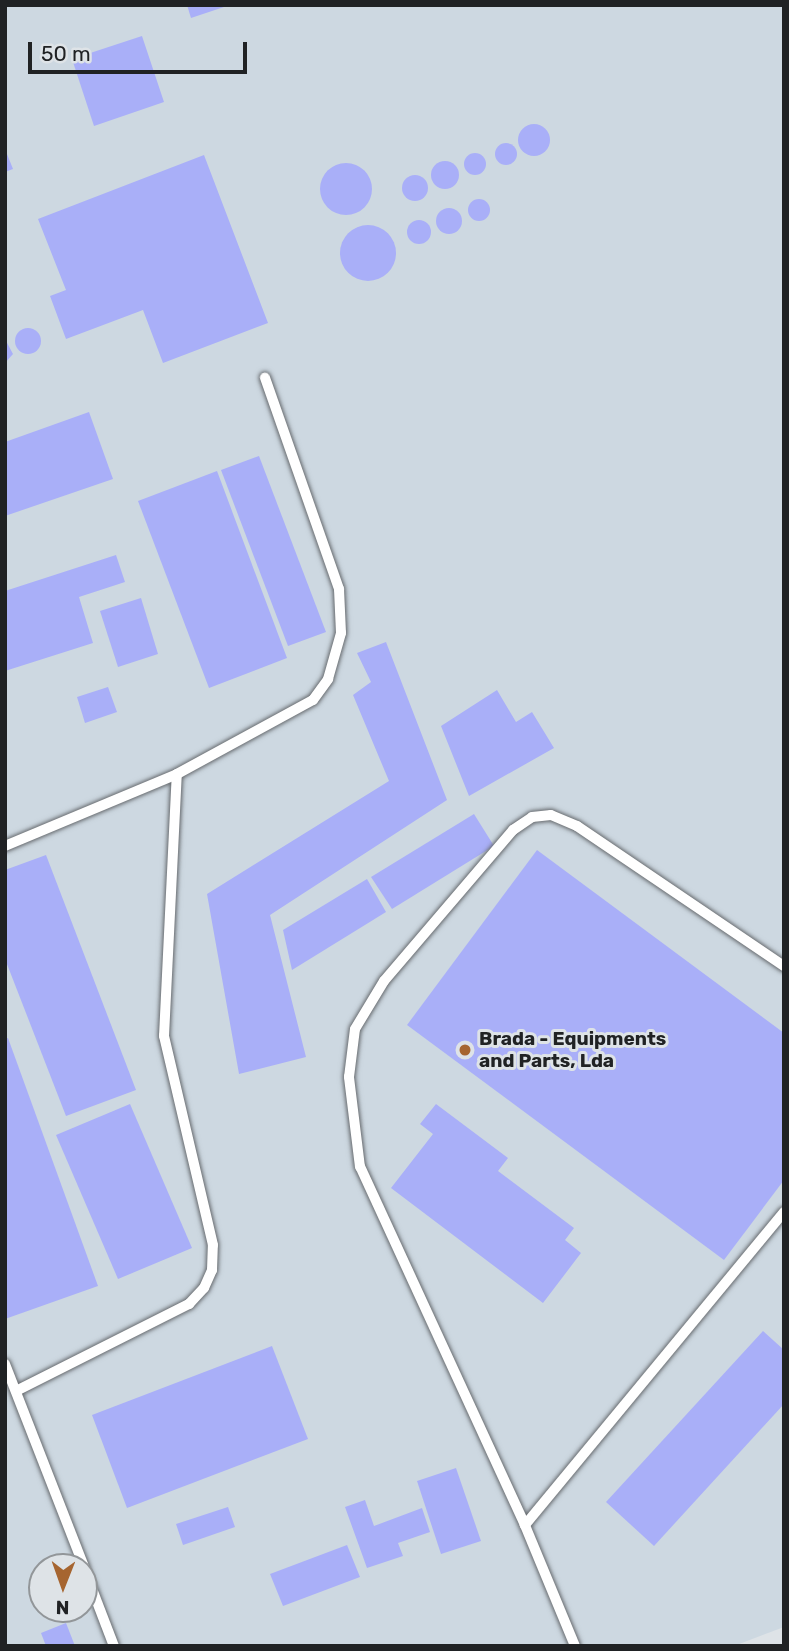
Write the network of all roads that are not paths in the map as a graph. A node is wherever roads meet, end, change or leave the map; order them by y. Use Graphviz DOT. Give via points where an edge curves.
graph roads {
  1 [pos="265,378"];
  2 [pos="177,774"];
  3 [pos="5,846"];
  4 [pos="784,966"];
  5 [pos="784,1212"];
  6 [pos="5,1364"];
  7 [pos="16,1391"];
  8 [pos="525,1525"];
  9 [pos="79,1553"];
  10 [pos="98,1604"];
  11 [pos="114,1646"];
  12 [pos="575,1646"];
  1 -- 2 [label="lane" via="339,589 341,633 336,660 313,700"];
  2 -- 3 [label="lane"];
  2 -- 7 [label="lane" via="164,1036 213,1245 212,1270 190,1304"];
  4 -- 8 [label="lane" via="577,826 551,815 531,817 513,830 384,981 355,1030 349,1077 360,1167"];
  5 -- 8 [label="lane"];
  6 -- 7 [label="lane"];
  7 -- 9 [label="lane"];
  8 -- 12 [label="lane"];
  10 -- 11 [label="lane"];
}
